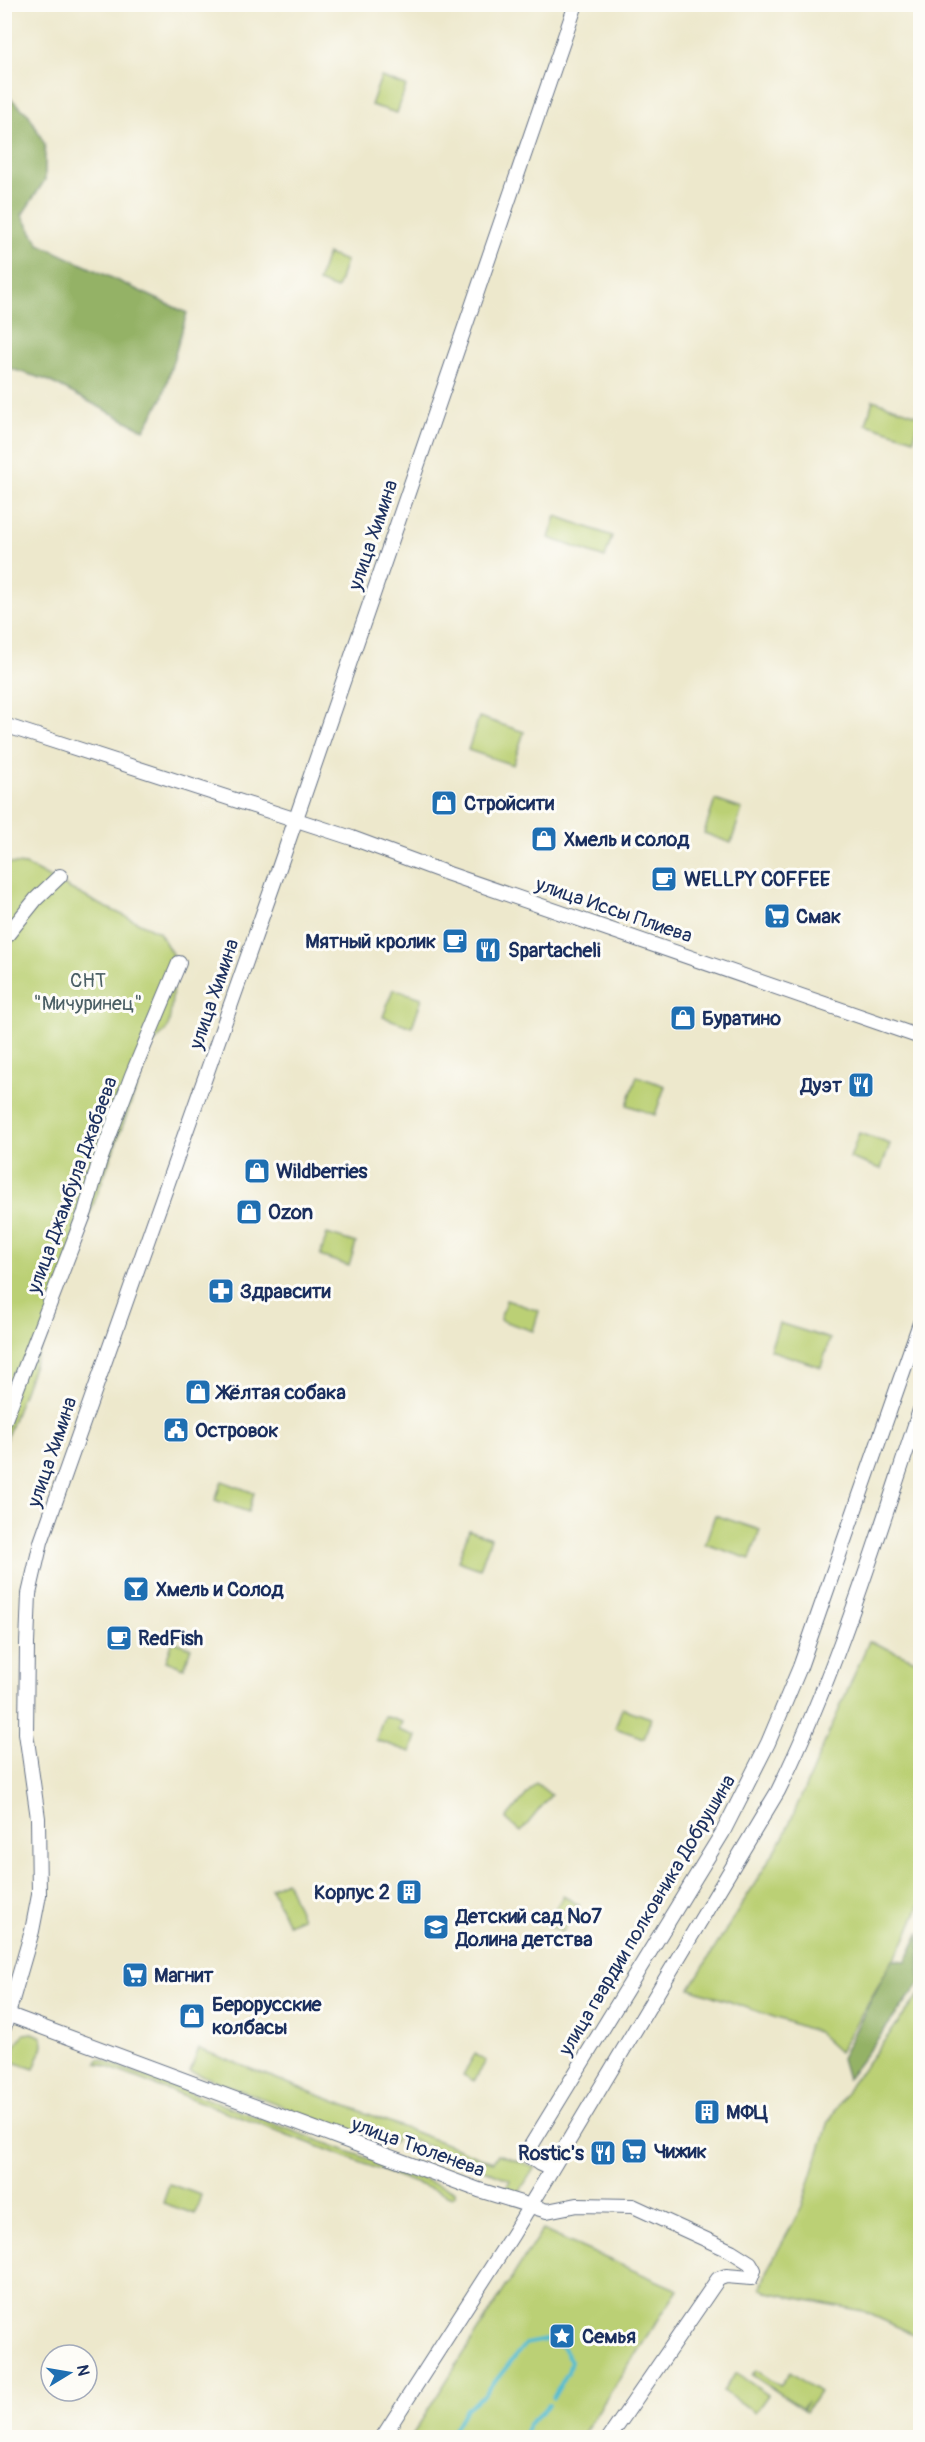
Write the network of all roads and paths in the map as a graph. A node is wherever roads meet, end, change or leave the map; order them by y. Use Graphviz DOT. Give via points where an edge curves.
graph roads {
  1 [pos="576,4"];
  2 [pos="4,725"];
  3 [pos="295,821"];
  4 [pos="60,876"];
  5 [pos="4,939"];
  6 [pos="180,963"];
  7 [pos="921,1036"];
  8 [pos="921,1323"];
  9 [pos="921,1410"];
  10 [pos="4,1422"];
  11 [pos="6,2019"];
  12 [pos="551,2169"];
  13 [pos="530,2206"];
  14 [pos="382,2438"];
  15 [pos="609,2438"];
  1 -- 3 [label="street, улица Химина"];
  2 -- 3 [label="street, улица Иссы Плиева"];
  3 -- 7 [label="street, улица Иссы Плиева"];
  3 -- 11 [label="street, улица Химина" via="41,1542 29,1594 27,1656 27,1733 38,1818 39,1895"];
  4 -- 5 [label="street"];
  6 -- 10 [label="street, улица Джамбула Джабаева" via="132,1075 85,1212"];
  8 -- 12 [label="street, улица гвардии полковника Добрушина" via="800,1667 768,1743 723,1832 526,2154"];
  9 -- 12 [label="street" via="840,1646 803,1740 752,1836"];
  11 -- 13 [label="street, улица Тюленева"];
  12 -- 13 [label="street"];
  13 -- 14 [label="street"];
  13 -- 15 [label="street, улица Тюленева" via="548,2211 577,2205 633,2206 731,2251 753,2266 751,2278 720,2277"];
}
